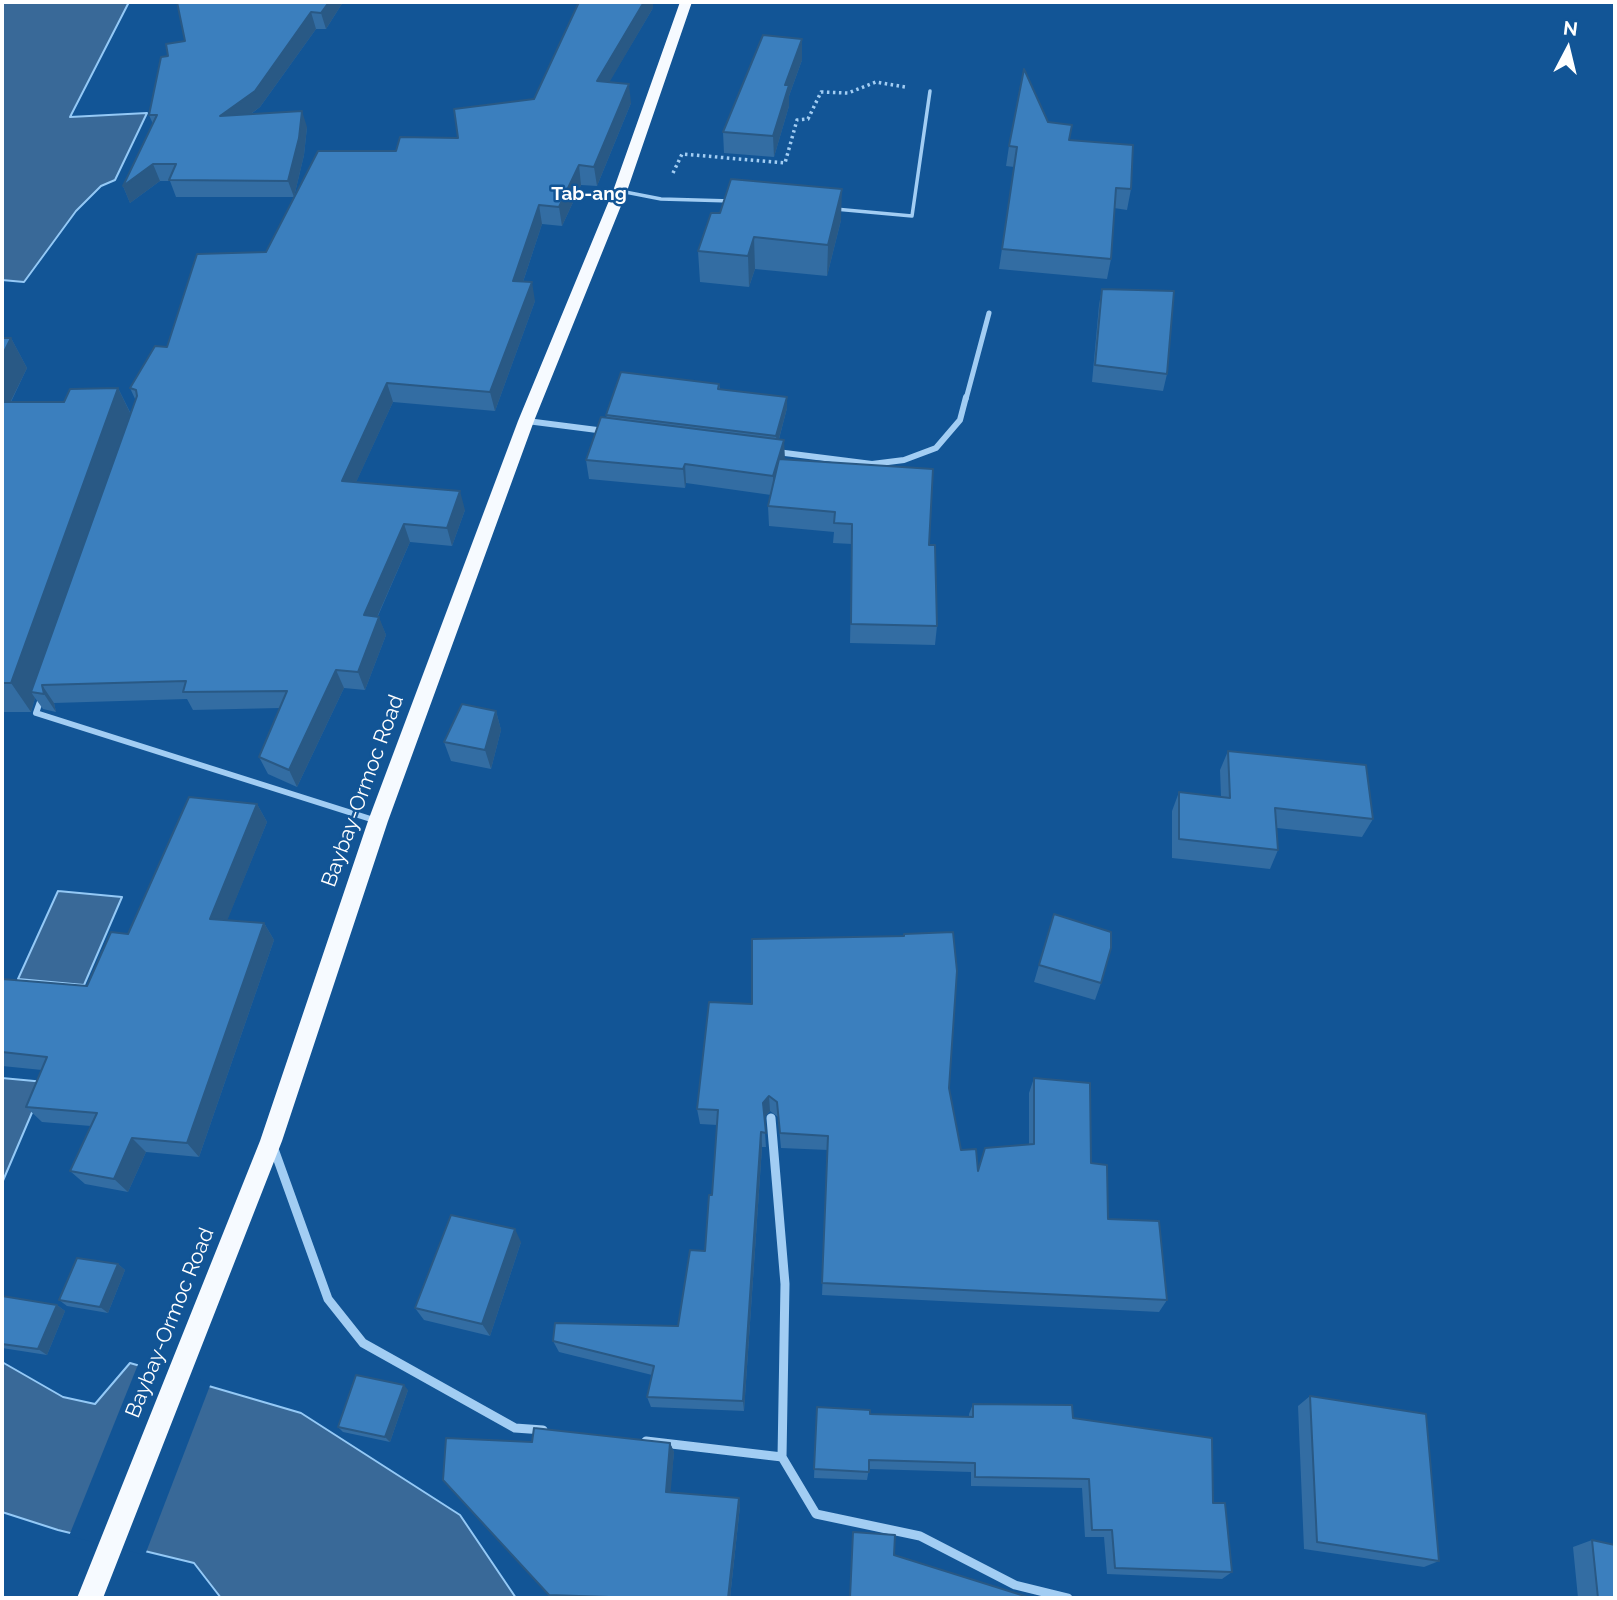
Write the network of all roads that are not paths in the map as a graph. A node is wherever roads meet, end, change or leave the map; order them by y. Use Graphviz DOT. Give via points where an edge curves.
graph roads {
  1 [pos="686,2"];
  2 [pos="930,90"];
  3 [pos="620,191"];
  4 [pos="733,201"];
  5 [pos="830,209"];
  6 [pos="989,313"];
  7 [pos="526,421"];
  8 [pos="609,431"];
  9 [pos="775,452"];
  10 [pos="45,687"];
  11 [pos="378,821"];
  12 [pos="771,1118"];
  13 [pos="271,1141"];
  14 [pos="556,1432"];
  15 [pos="636,1440"];
  16 [pos="782,1457"];
  17 [pos="90,1598"];
  18 [pos="1068,1598"];
  1 -- 3 [label="highway, Baybay-Ormoc Road"];
  2 -- 5 [label="lane" via="912,216"];
  3 -- 4 [label="lane" via="661,199"];
  3 -- 7 [label="highway, Baybay-Ormoc Road"];
  6 -- 9 [label="street" via="960,420 936,448 904,460 872,464"];
  7 -- 8 [label="street"];
  7 -- 11 [label="highway, Baybay-Ormoc Road"];
  10 -- 11 [label="street" via="36,713"];
  11 -- 13 [label="highway, Baybay-Ormoc Road"];
  12 -- 16 [label="street" via="785,1284"];
  13 -- 14 [label="street" via="328,1299 363,1343 515,1427"];
  13 -- 17 [label="highway, Baybay-Ormoc Road"];
  15 -- 16 [label="street"];
  16 -- 18 [label="street" via="816,1514 920,1536 1015,1585"];
}
